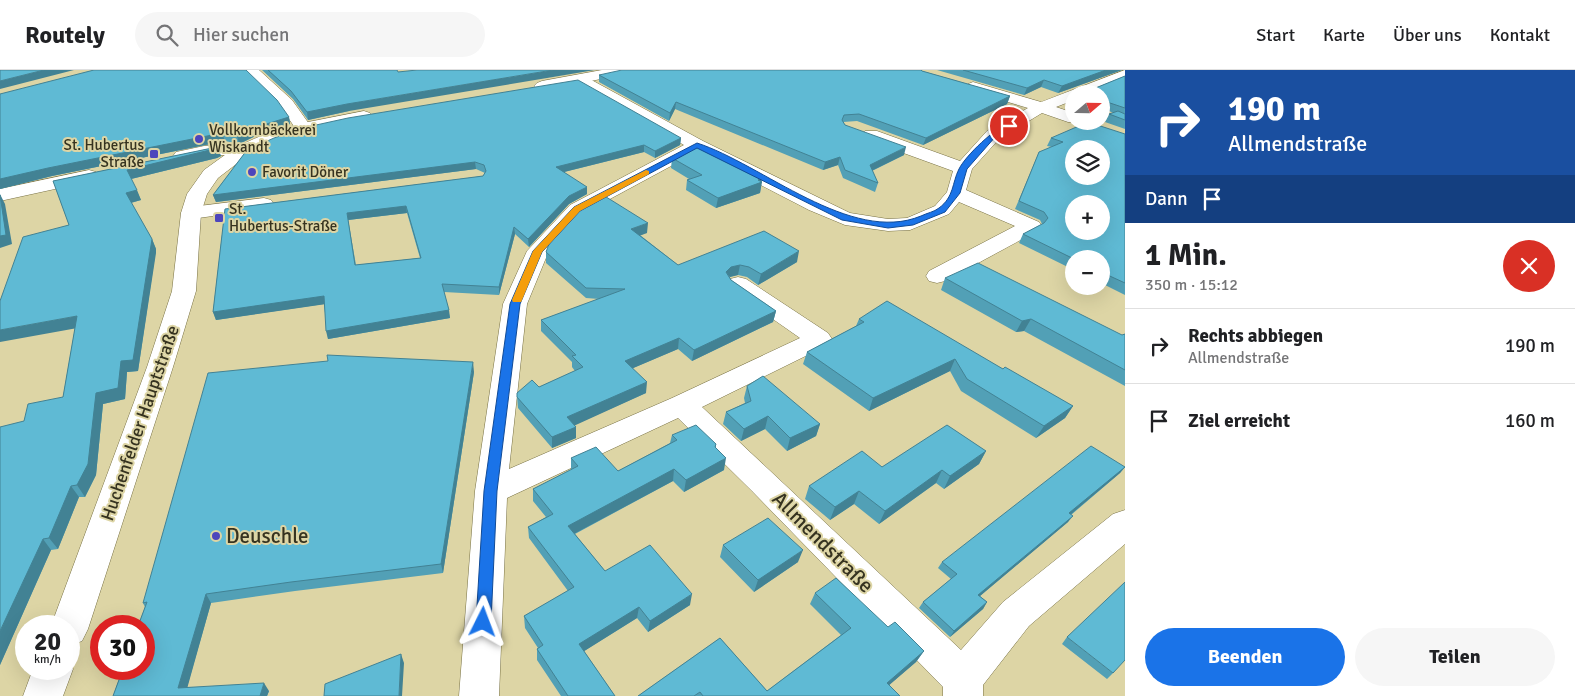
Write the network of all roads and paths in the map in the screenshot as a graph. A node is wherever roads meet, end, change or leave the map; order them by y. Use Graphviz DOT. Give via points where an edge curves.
graph roads {
  1 [pos="251,70"];
  2 [pos="625,70"];
  3 [pos="1105,70"];
  4 [pos="1124,75"];
  5 [pos="581,80"];
  6 [pos="963,84"];
  7 [pos="1098,85"];
  8 [pos="525,89"];
  9 [pos="1065,98"];
  10 [pos="1041,107"];
  11 [pos="377,114"];
  12 [pos="1065,116"];
  13 [pos="304,128"];
  14 [pos="858,130"];
  15 [pos="697,146"];
  16 [pos="242,151"];
  17 [pos="162,160"];
  18 [pos="963,168"];
  19 [pos="103,173"];
  20 [pos="956,193"];
  21 [pos="0,195"];
  22 [pos="283,202"];
  23 [pos="191,213"];
  24 [pos="937,276"];
  25 [pos="738,284"];
  26 [pos="682,405"];
  27 [pos="491,491"];
  28 [pos="1125,524"];
  29 [pos="74,615"];
  30 [pos="50,680"];
  31 [pos="963,688"];
  32 [pos="43,696"];
  33 [pos="479,696"];
  1 -- 13 [label="street" via="286,103"];
  2 -- 5 [label="street"];
  3 -- 4 [label="street"];
  4 -- 7 [label="street"];
  5 -- 8 [label="street"];
  5 -- 15 [label="street"];
  6 -- 10 [label="street"];
  9 -- 10 [label="street"];
  10 -- 12 [label="street"];
  10 -- 18 [label="street" via="993,135"];
  11 -- 13 [label="street, Huchenfelder Hauptstraße"];
  13 -- 16 [label="street, Huchenfelder Hauptstraße"];
  14 -- 18 [label="street"];
  15 -- 20 [label="street" via="816,206 845,219 867,223 910,224 942,210"];
  15 -- 27 [label="street" via="577,209 538,251 515,304"];
  16 -- 17 [label="street" via="214,149"];
  16 -- 23 [label="street, Huchenfelder Hauptstraße" via="211,174 197,194"];
  18 -- 20 [label="street"];
  19 -- 21 [label="street"];
  20 -- 24 [label="street" via="1032,226"];
  22 -- 23 [label="street"];
  23 -- 29 [label="street, Huchenfelder Hauptstraße" via="184,291"];
  25 -- 26 [label="street" via="819,339"];
  26 -- 27 [label="street"];
  26 -- 31 [label="street, Allmendstraße" via="763,482"];
  27 -- 33 [label="street"];
  28 -- 31 [label="street, Allmendstraße" via="1016,614"];
  30 -- 32 [label="street"];
}
